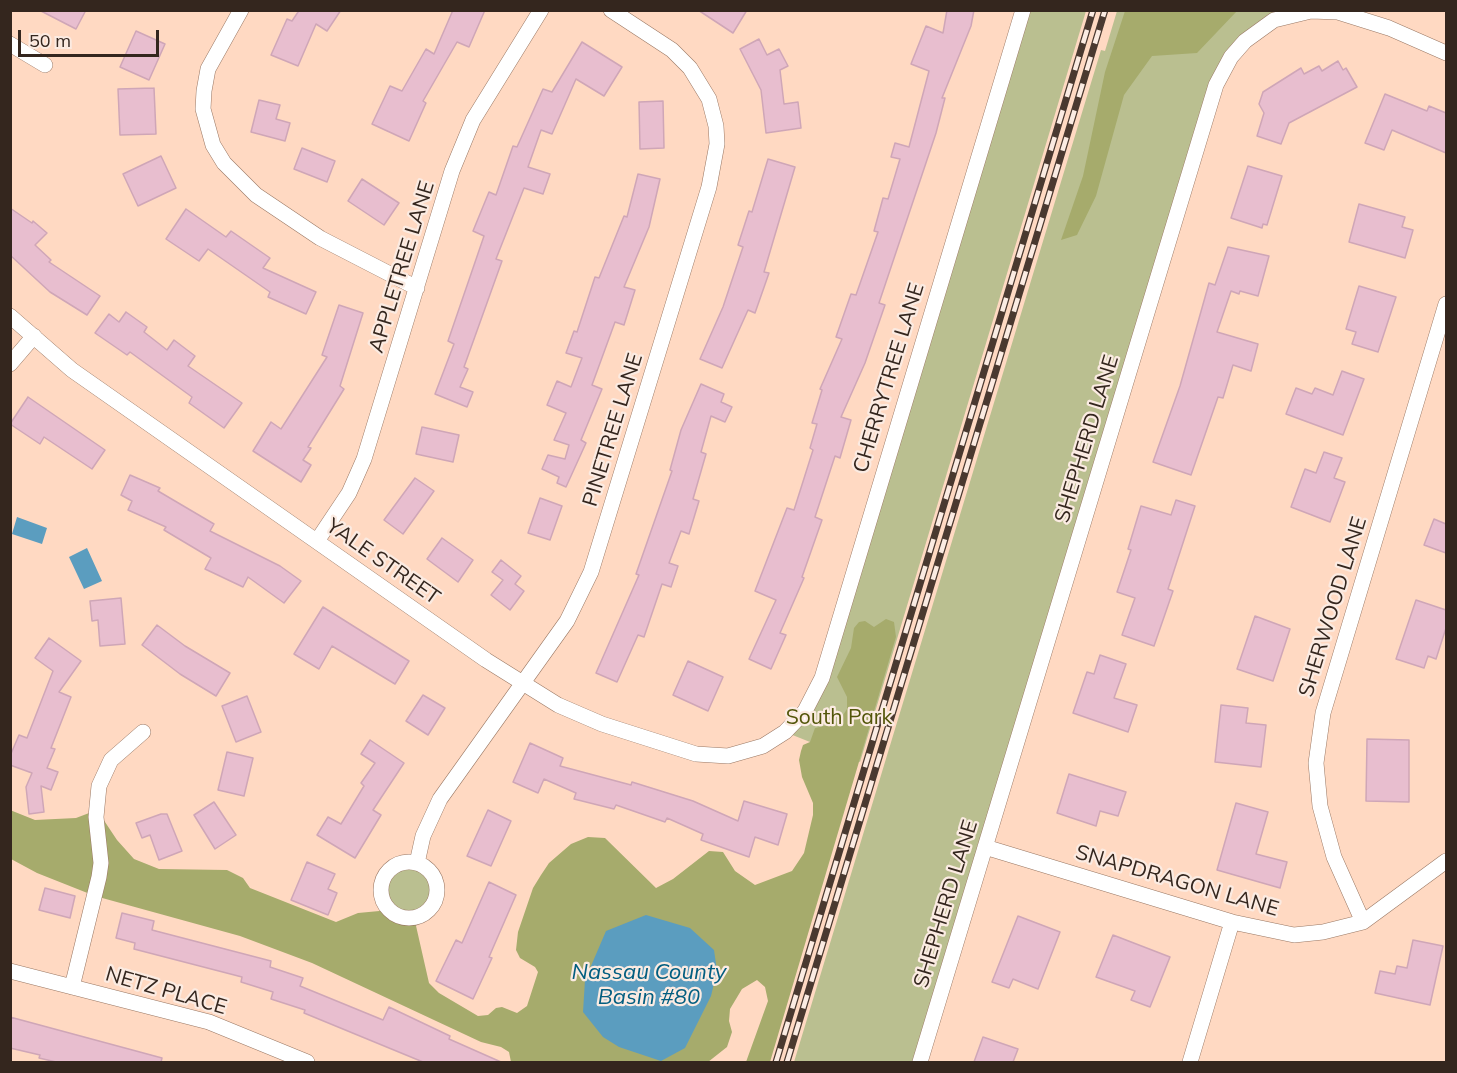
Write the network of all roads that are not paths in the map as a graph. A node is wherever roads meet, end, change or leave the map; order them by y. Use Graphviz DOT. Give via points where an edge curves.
graph roads {
  1 [pos="241,10"];
  2 [pos="541,10"];
  3 [pos="611,10"];
  4 [pos="1023,10"];
  5 [pos="10,44"];
  6 [pos="1446,53"];
  7 [pos="45,65"];
  8 [pos="417,288"];
  9 [pos="1446,304"];
  10 [pos="10,316"];
  11 [pos="34,336"];
  12 [pos="10,364"];
  13 [pos="317,541"];
  14 [pos="522,684"];
  15 [pos="143,732"];
  16 [pos="769,742"];
  17 [pos="985,847"];
  18 [pos="1446,861"];
  19 [pos="417,863"];
  20 [pos="1232,922"];
  21 [pos="1363,922"];
  22 [pos="10,971"];
  23 [pos="72,987"];
  24 [pos="307,1062"];
  25 [pos="920,1062"];
  26 [pos="1190,1062"];
  1 -- 8 [label="street" via="208,69 204,91 203,110 213,145 224,163 256,195 320,238"];
  2 -- 8 [label="street, APPLETREE LANE" via="473,120 452,171"];
  3 -- 14 [label="street, PINETREE LANE" via="672,50 690,68 709,99 717,144 710,187 591,572 567,621"];
  4 -- 16 [label="street, CHERRYTREE LANE" via="822,678 805,711"];
  5 -- 7 [label="street"];
  6 -- 17 [label="street, SHEPHERD LANE" via="1389,28 1338,12 1311,11 1274,20 1231,57 1216,85"];
  8 -- 13 [label="street, APPLETREE LANE" via="364,459 349,493"];
  9 -- 21 [label="street, SHERWOOD LANE" via="1322,723 1316,763 1320,806 1334,857"];
  10 -- 11 [label="street, YALE STREET"];
  11 -- 12 [label="street"];
  11 -- 13 [label="street, YALE STREET" via="72,370"];
  13 -- 14 [label="street, YALE STREET"];
  14 -- 16 [label="street, YALE STREET" via="602,724 696,754 728,756"];
  14 -- 19 [label="street, PINETREE LANE" via="440,799 423,836"];
  15 -- 23 [label="street" via="111,760 99,786 99,877"];
  17 -- 20 [label="street, SNAPDRAGON LANE"];
  17 -- 25 [label="street, SHEPHERD LANE"];
  18 -- 21 [label="street, SNAPDRAGON LANE"];
  20 -- 21 [label="street, SNAPDRAGON LANE" via="1294,935"];
  20 -- 26 [label="street"];
  22 -- 23 [label="street, NETZ PLACE"];
  23 -- 24 [label="street, NETZ PLACE" via="209,1022"];
}
